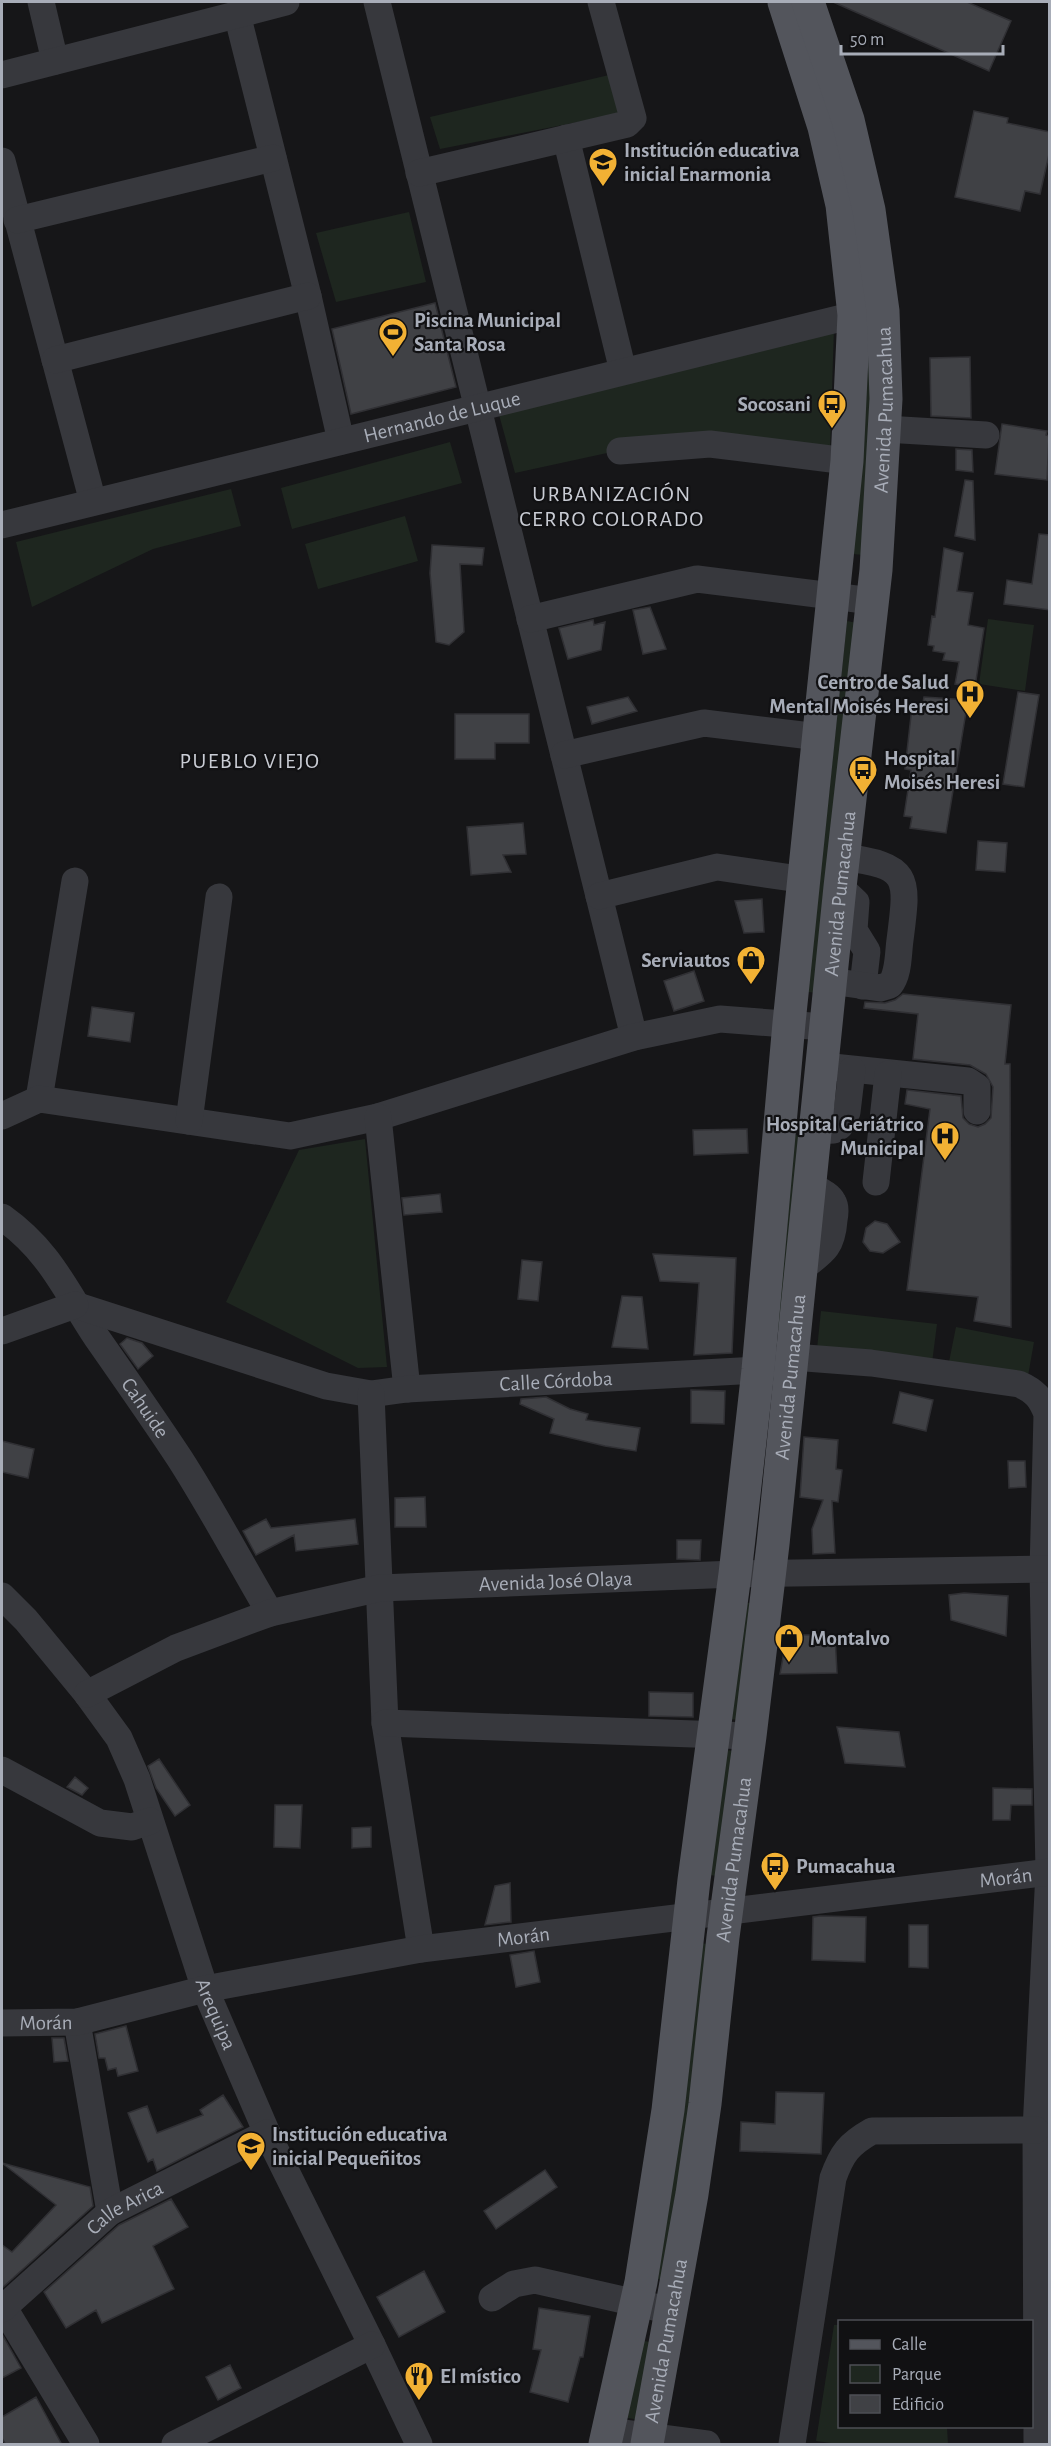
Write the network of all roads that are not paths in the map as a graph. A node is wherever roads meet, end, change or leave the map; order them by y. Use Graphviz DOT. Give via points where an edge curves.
graph roads {
  1 [pos="41,2"];
  2 [pos="286,2"];
  3 [pos="377,2"];
  4 [pos="601,2"];
  5 [pos="784,2"];
  6 [pos="807,2"];
  7 [pos="240,9"];
  8 [pos="208,11"];
  9 [pos="55,61"];
  10 [pos="2,75"];
  11 [pos="566,138"];
  12 [pos="273,158"];
  13 [pos="2,161"];
  14 [pos="419,173"];
  15 [pos="18,220"];
  16 [pos="309,296"];
  17 [pos="868,313"];
  18 [pos="55,360"];
  19 [pos="623,372"];
  20 [pos="477,407"];
  21 [pos="885,429"];
  22 [pos="986,435"];
  23 [pos="341,441"];
  24 [pos="620,451"];
  25 [pos="847,461"];
  26 [pos="93,502"];
  27 [pos="2,525"];
  28 [pos="834,596"];
  29 [pos="873,601"];
  30 [pos="530,620"];
  31 [pos="819,737"];
  32 [pos="564,755"];
  33 [pos="841,872"];
  34 [pos="806,880"];
  35 [pos="75,881"];
  36 [pos="599,896"];
  37 [pos="219,897"];
  38 [pos="830,981"];
  39 [pos="863,986"];
  40 [pos="789,1023"];
  41 [pos="825,1027"];
  42 [pos="634,1037"];
  43 [pos="837,1068"];
  44 [pos="888,1074"];
  45 [pos="39,1099"];
  46 [pos="977,1111"];
  47 [pos="2,1116"];
  48 [pos="378,1117"];
  49 [pos="189,1121"];
  50 [pos="779,1127"];
  51 [pos="817,1131"];
  52 [pos="876,1182"];
  53 [pos="2,1217"];
  54 [pos="75,1305"];
  55 [pos="2,1331"];
  56 [pos="793,1357"];
  57 [pos="758,1370"];
  58 [pos="407,1389"];
  59 [pos="371,1394"];
  60 [pos="1047,1571"];
  61 [pos="770,1574"];
  62 [pos="735,1575"];
  63 [pos="380,1588"];
  64 [pos="2,1596"];
  65 [pos="270,1613"];
  66 [pos="87,1694"];
  67 [pos="385,1723"];
  68 [pos="713,1734"];
  69 [pos="750,1736"];
  70 [pos="2,1770"];
  71 [pos="150,1821"];
  72 [pos="1049,1872"];
  73 [pos="726,1912"];
  74 [pos="690,1915"];
  75 [pos="421,1948"];
  76 [pos="205,1989"];
  77 [pos="77,2022"];
  78 [pos="2,2023"];
  79 [pos="1036,2130"];
  80 [pos="267,2133"];
  81 [pos="110,2212"];
  82 [pos="492,2298"];
  83 [pos="637,2302"];
  84 [pos="3,2308"];
  85 [pos="672,2311"];
  86 [pos="372,2345"];
  87 [pos="607,2438"];
  88 [pos="648,2441"];
  89 [pos="87,2445"];
  90 [pos="175,2445"];
  91 [pos="419,2445"];
  92 [pos="707,2445"];
  93 [pos="792,2445"];
  94 [pos="1037,2445"];
  1 -- 9 [label="street"];
  2 -- 7 [label="street"];
  3 -- 14 [label="street"];
  4 -- 11 [label="street" via="633,118 627,124"];
  5 -- 17 [label="main road" via="821,117"];
  6 -- 17 [label="main road" via="848,120 869,210"];
  7 -- 8 [label="street"];
  7 -- 12 [label="street"];
  8 -- 9 [label="street"];
  9 -- 10 [label="street"];
  11 -- 14 [label="street"];
  11 -- 19 [label="street"];
  12 -- 15 [label="street"];
  12 -- 16 [label="street"];
  13 -- 15 [label="street"];
  14 -- 20 [label="street"];
  15 -- 18 [label="street"];
  16 -- 18 [label="street"];
  16 -- 23 [label="street"];
  17 -- 19 [label="street, Hernando de Luque"];
  17 -- 21 [label="main road, Avenida Pumacahua" via="886,399"];
  17 -- 25 [label="main road, Avenida Pumacahua"];
  18 -- 26 [label="street"];
  19 -- 20 [label="street, Hernando de Luque"];
  20 -- 23 [label="street, Hernando de Luque"];
  20 -- 30 [label="street"];
  21 -- 22 [label="street"];
  21 -- 29 [label="main road, Avenida Pumacahua"];
  23 -- 26 [label="street, Hernando de Luque"];
  24 -- 25 [label="street" via="710,444"];
  25 -- 28 [label="main road, Avenida Pumacahua"];
  26 -- 27 [label="street, Hernando de Luque"];
  28 -- 29 [label="street"];
  28 -- 30 [label="street" via="697,579"];
  28 -- 31 [label="main road, Avenida Pumacahua"];
  29 -- 33 [label="main road, Avenida Pumacahua"];
  30 -- 32 [label="street"];
  31 -- 32 [label="street" via="704,723"];
  31 -- 34 [label="main road, Avenida Pumacahua"];
  32 -- 36 [label="street"];
  33 -- 38 [label="main road, Avenida Pumacahua"];
  33 -- 39 [label="street" via="856,902 854,930 867,951"];
  33 -- 39 [label="street" via="872,861 889,867 905,889 893,982 880,988"];
  34 -- 36 [label="street" via="717,867"];
  34 -- 40 [label="main road, Avenida Pumacahua"];
  35 -- 45 [label="street"];
  36 -- 42 [label="street"];
  37 -- 49 [label="street"];
  38 -- 39 [label="street"];
  38 -- 41 [label="main road, Avenida Pumacahua"];
  40 -- 41 [label="street"];
  40 -- 42 [label="street" via="720,1019"];
  40 -- 50 [label="main road, Avenida Pumacahua"];
  41 -- 43 [label="main road, Avenida Pumacahua"];
  42 -- 48 [label="street"];
  43 -- 44 [label="street"];
  43 -- 51 [label="main road, Avenida Pumacahua"];
  44 -- 46 [label="street" via="968,1081 977,1087"];
  44 -- 52 [label="street"];
  45 -- 47 [label="street"];
  45 -- 49 [label="street"];
  48 -- 49 [label="street" via="290,1136"];
  48 -- 58 [label="street"];
  50 -- 51 [label="main road"];
  50 -- 57 [label="main road, Avenida Pumacahua"];
  51 -- 56 [label="main road, Avenida Pumacahua"];
  53 -- 54 [label="street, Cahuide" via="39,1249 58,1273"];
  54 -- 55 [label="street"];
  54 -- 59 [label="street, Calle Córdoba" via="326,1386"];
  54 -- 65 [label="street, Cahuide" via="180,1460"];
  56 -- 57 [label="street, Calle Córdoba"];
  56 -- 60 [label="street, Calle Córdoba" via="871,1363 1019,1384 1031,1389 1042,1399 1047,1422"];
  56 -- 61 [label="main road, Avenida Pumacahua"];
  57 -- 58 [label="street, Calle Córdoba"];
  57 -- 62 [label="main road, Avenida Pumacahua"];
  58 -- 59 [label="street, Calle Córdoba"];
  59 -- 63 [label="street"];
  60 -- 61 [label="street, Avenida José Olaya"];
  60 -- 72 [label="street"];
  61 -- 62 [label="street, Avenida José Olaya"];
  61 -- 69 [label="main road, Avenida Pumacahua"];
  62 -- 63 [label="street, Avenida José Olaya"];
  62 -- 68 [label="main road, Avenida Pumacahua"];
  63 -- 65 [label="street, Avenida José Olaya"];
  63 -- 67 [label="street"];
  64 -- 66 [label="street, Arequipa"];
  65 -- 66 [label="street, Avenida José Olaya" via="176,1648"];
  66 -- 71 [label="street, Arequipa" via="119,1738"];
  67 -- 68 [label="street"];
  67 -- 75 [label="street"];
  68 -- 69 [label="street"];
  68 -- 74 [label="main road, Avenida Pumacahua"];
  69 -- 73 [label="main road, Avenida Pumacahua"];
  70 -- 71 [label="street" via="100,1822 132,1827"];
  71 -- 76 [label="street, Arequipa"];
  72 -- 73 [label="street, Morán"];
  72 -- 79 [label="street"];
  73 -- 74 [label="street, Morán"];
  73 -- 85 [label="main road, Avenida Pumacahua" via="705,2104"];
  74 -- 75 [label="street, Morán"];
  74 -- 83 [label="main road, Avenida Pumacahua" via="668,2110"];
  75 -- 76 [label="street, Morán"];
  76 -- 77 [label="street, Morán"];
  76 -- 80 [label="street, Arequipa"];
  77 -- 78 [label="street, Morán"];
  77 -- 81 [label="street"];
  79 -- 93 [label="street" via="872,2131 852,2142 832,2178"];
  79 -- 94 [label="street"];
  80 -- 81 [label="street, Calle Arica"];
  80 -- 86 [label="street, Arequipa"];
  81 -- 84 [label="street, Calle Arica"];
  82 -- 83 [label="street" via="514,2284 535,2280"];
  83 -- 85 [label="street"];
  83 -- 87 [label="main road, Avenida Pumacahua"];
  84 -- 89 [label="street"];
  85 -- 88 [label="main road, Avenida Pumacahua"];
  86 -- 90 [label="street"];
  86 -- 91 [label="street, Arequipa"];
  87 -- 88 [label="street"];
  88 -- 92 [label="street"];
}
